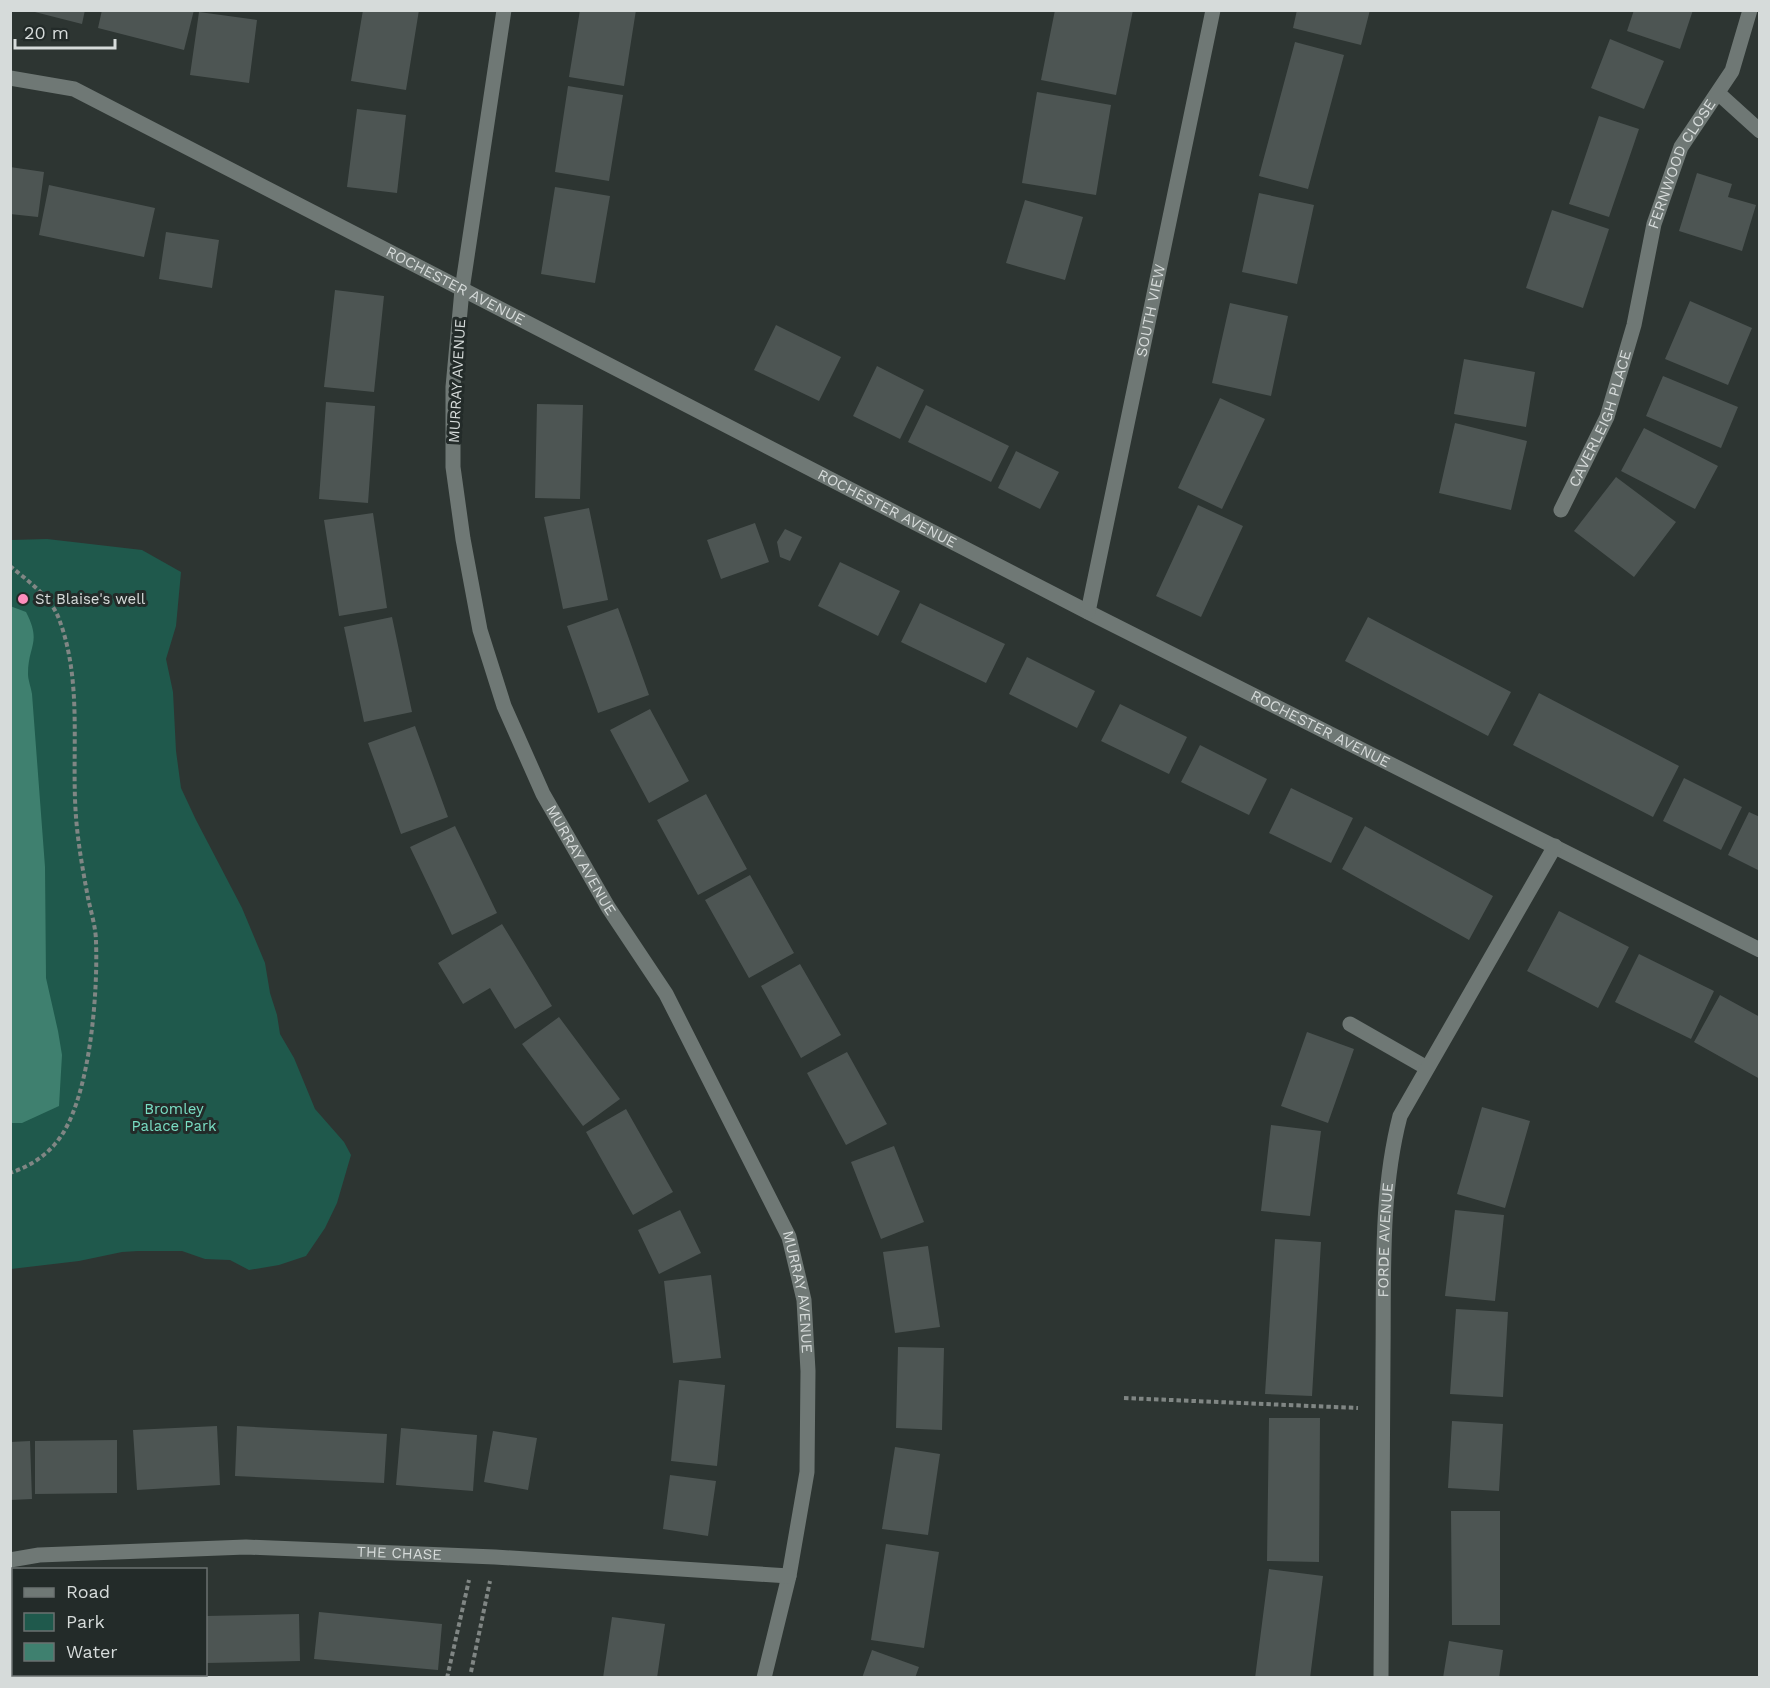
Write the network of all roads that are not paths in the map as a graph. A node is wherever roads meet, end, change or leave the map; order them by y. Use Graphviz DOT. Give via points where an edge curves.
graph roads {
  1 [pos="504,10"];
  2 [pos="1213,10"];
  3 [pos="1750,10"];
  4 [pos="10,78"];
  5 [pos="1718,93"];
  6 [pos="1760,131"];
  7 [pos="462,290"];
  8 [pos="1634,325"];
  9 [pos="1561,510"];
  10 [pos="1088,612"];
  11 [pos="1555,846"];
  12 [pos="1760,950"];
  13 [pos="1350,1024"];
  14 [pos="1427,1068"];
  15 [pos="10,1560"];
  16 [pos="789,1576"];
  17 [pos="764,1677"];
  18 [pos="1381,1677"];
  1 -- 7 [label="street, MURRAY AVENUE"];
  2 -- 10 [label="street, SOUTH VIEW"];
  3 -- 5 [label="street, FERNWOOD CLOSE" via="1732,71"];
  4 -- 7 [label="street, ROCHESTER AVENUE" via="74,89"];
  5 -- 6 [label="street"];
  5 -- 8 [label="street, FERNWOOD CLOSE" via="1681,147 1653,224"];
  7 -- 10 [label="street, ROCHESTER AVENUE"];
  7 -- 16 [label="street, MURRAY AVENUE" via="453,387 453,467 480,630 504,706 543,794 608,907 666,994 789,1237 804,1300 808,1371 807,1472"];
  8 -- 9 [label="street, CAVERLEIGH PLACE" via="1607,417"];
  10 -- 11 [label="street, ROCHESTER AVENUE"];
  11 -- 12 [label="street, ROCHESTER AVENUE"];
  11 -- 14 [label="street, FORDE AVENUE"];
  13 -- 14 [label="street"];
  14 -- 18 [label="street, FORDE AVENUE" via="1400,1116 1387,1198"];
  15 -- 16 [label="street, THE CHASE" via="39,1555 246,1547 495,1557"];
  16 -- 17 [label="street, MURRAY AVENUE"];
}
